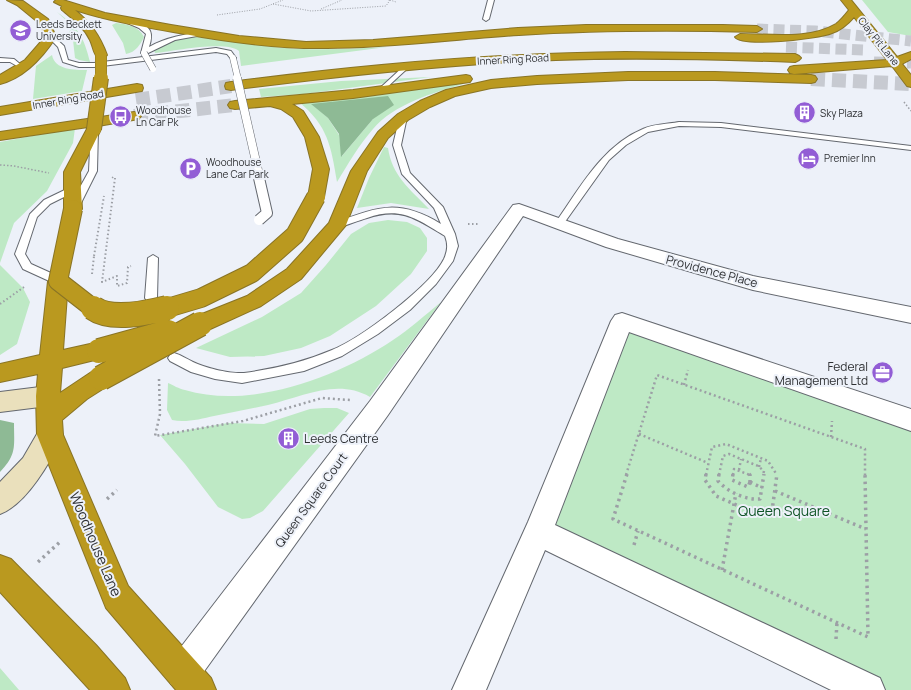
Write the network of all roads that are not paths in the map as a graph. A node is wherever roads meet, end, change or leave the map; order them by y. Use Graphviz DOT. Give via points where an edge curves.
graph roads {
  1 [pos="12,0"];
  2 [pos="491,0"];
  3 [pos="846,0"];
  4 [pos="56,1"];
  5 [pos="854,11"];
  6 [pos="486,19"];
  7 [pos="126,22"];
  8 [pos="757,29"];
  9 [pos="205,34"];
  10 [pos="51,36"];
  11 [pos="464,47"];
  12 [pos="786,47"];
  13 [pos="144,53"];
  14 [pos="911,55"];
  15 [pos="795,58"];
  16 [pos="0,60"];
  17 [pos="460,62"];
  18 [pos="896,62"];
  19 [pos="17,64"];
  20 [pos="876,64"];
  21 [pos="293,66"];
  22 [pos="407,66"];
  23 [pos="839,68"];
  24 [pos="152,69"];
  25 [pos="250,72"];
  26 [pos="811,79"];
  27 [pos="908,79"];
  28 [pos="0,80"];
  29 [pos="381,90"];
  30 [pos="268,102"];
  31 [pos="235,104"];
  32 [pos="0,111"];
  33 [pos="134,116"];
  34 [pos="403,117"];
  35 [pos="0,124"];
  36 [pos="94,129"];
  37 [pos="0,136"];
  38 [pos="911,148"];
  39 [pos="72,189"];
  40 [pos="73,209"];
  41 [pos="519,209"];
  42 [pos="259,220"];
  43 [pos="559,224"];
  44 [pos="337,225"];
  45 [pos="450,234"];
  46 [pos="153,258"];
  47 [pos="49,277"];
  48 [pos="151,298"];
  49 [pos="911,315"];
  50 [pos="200,324"];
  51 [pos="174,358"];
  52 [pos="51,362"];
  53 [pos="0,373"];
  54 [pos="0,402"];
  55 [pos="49,416"];
  56 [pos="911,420"];
  57 [pos="0,501"];
  58 [pos="538,532"];
  59 [pos="7,577"];
  60 [pos="191,681"];
  61 [pos="113,690"];
  62 [pos="469,690"];
  63 [pos="868,690"];
  1 -- 10 [label="highway" via="44,21"];
  2 -- 6 [label="lane"];
  3 -- 5 [label="highway, Clay Pit Lane"];
  4 -- 7 [label="highway"];
  4 -- 36 [label="highway, bridge" via="90,29 97,41 101,55 101,85"];
  5 -- 11 [label="highway" via="839,26 809,36 582,36"];
  5 -- 18 [label="highway, Clay Pit Lane"];
  7 -- 9 [label="highway"];
  7 -- 13 [label="lane" via="144,28 149,33"];
  8 -- 9 [label="highway" via="579,28 340,44 272,42"];
  9 -- 13 [label="lane" via="170,39"];
  10 -- 28 [label="highway" via="42,51 19,70"];
  10 -- 42 [label="lane, bridge" via="62,46 65,61 79,65 216,50 229,52 233,58 267,213"];
  12 -- 21 [label="highway, Inner Ring Road" via="645,44 582,46 417,54"];
  13 -- 24 [label="lane, bridge"];
  14 -- 18 [label="highway"];
  15 -- 17 [label="highway, Inner Ring Road" via="593,56"];
  16 -- 19 [label="lane" via="15,61"];
  17 -- 22 [label="highway, Inner Ring Road"];
  17 -- 23 [label="highway" via="714,64"];
  18 -- 20 [label="highway"];
  18 -- 27 [label="highway, Clay Pit Lane"];
  20 -- 23 [label="highway"];
  20 -- 27 [label="highway" via="888,67"];
  22 -- 25 [label="highway, Inner Ring Road" via="230,80"];
  22 -- 29 [label="lane"];
  23 -- 29 [label="highway" via="800,70 637,67 483,77"];
  26 -- 34 [label="highway" via="628,76 491,84 451,94 425,104"];
  29 -- 30 [label="highway"];
  30 -- 31 [label="highway"];
  30 -- 47 [label="highway, bridge" via="286,106 298,114 312,137 321,169 316,197 295,235 252,273 201,298 148,313 115,315 96,310"];
  32 -- 35 [label="highway, Inner Ring Road" via="136,94"];
  33 -- 37 [label="highway"];
  34 -- 44 [label="highway" via="383,135 359,171"];
  34 -- 45 [label="lane" via="397,145 406,174 438,208"];
  36 -- 39 [label="highway" via="72,172"];
  36 -- 40 [label="lane" via="93,171"];
  38 -- 43 [label="lane" via="721,125 678,124 646,130 623,143 606,158"];
  39 -- 40 [label="highway"];
  39 -- 47 [label="lane" via="47,202 33,216 20,254 27,266"];
  40 -- 47 [label="highway, bridge"];
  41 -- 43 [label="street, Providence Place"];
  41 -- 60 [label="street, Queen Square Court"];
  43 -- 49 [label="street, Providence Place" via="612,243 753,283"];
  44 -- 45 [label="lane" via="375,212 395,209 410,212"];
  44 -- 50 [label="highway" via="294,274 254,301"];
  45 -- 51 [label="lane" via="453,246 448,261 432,281 406,307 374,332 338,353 304,366 242,378 191,367"];
  46 -- 48 [label="lane"];
  47 -- 52 [label="highway"];
  50 -- 52 [label="highway, bridge"];
  50 -- 55 [label="highway, bridge" via="90,385"];
  52 -- 53 [label="highway"];
  52 -- 55 [label="highway"];
  54 -- 55 [label="street"];
  55 -- 57 [label="street" via="32,467"];
  55 -- 60 [label="highway, Woodhouse Lane" via="85,519 117,597"];
  56 -- 58 [label="street" via="622,321"];
  58 -- 62 [label="street"];
  58 -- 63 [label="street"];
  59 -- 61 [label="highway"];
}
